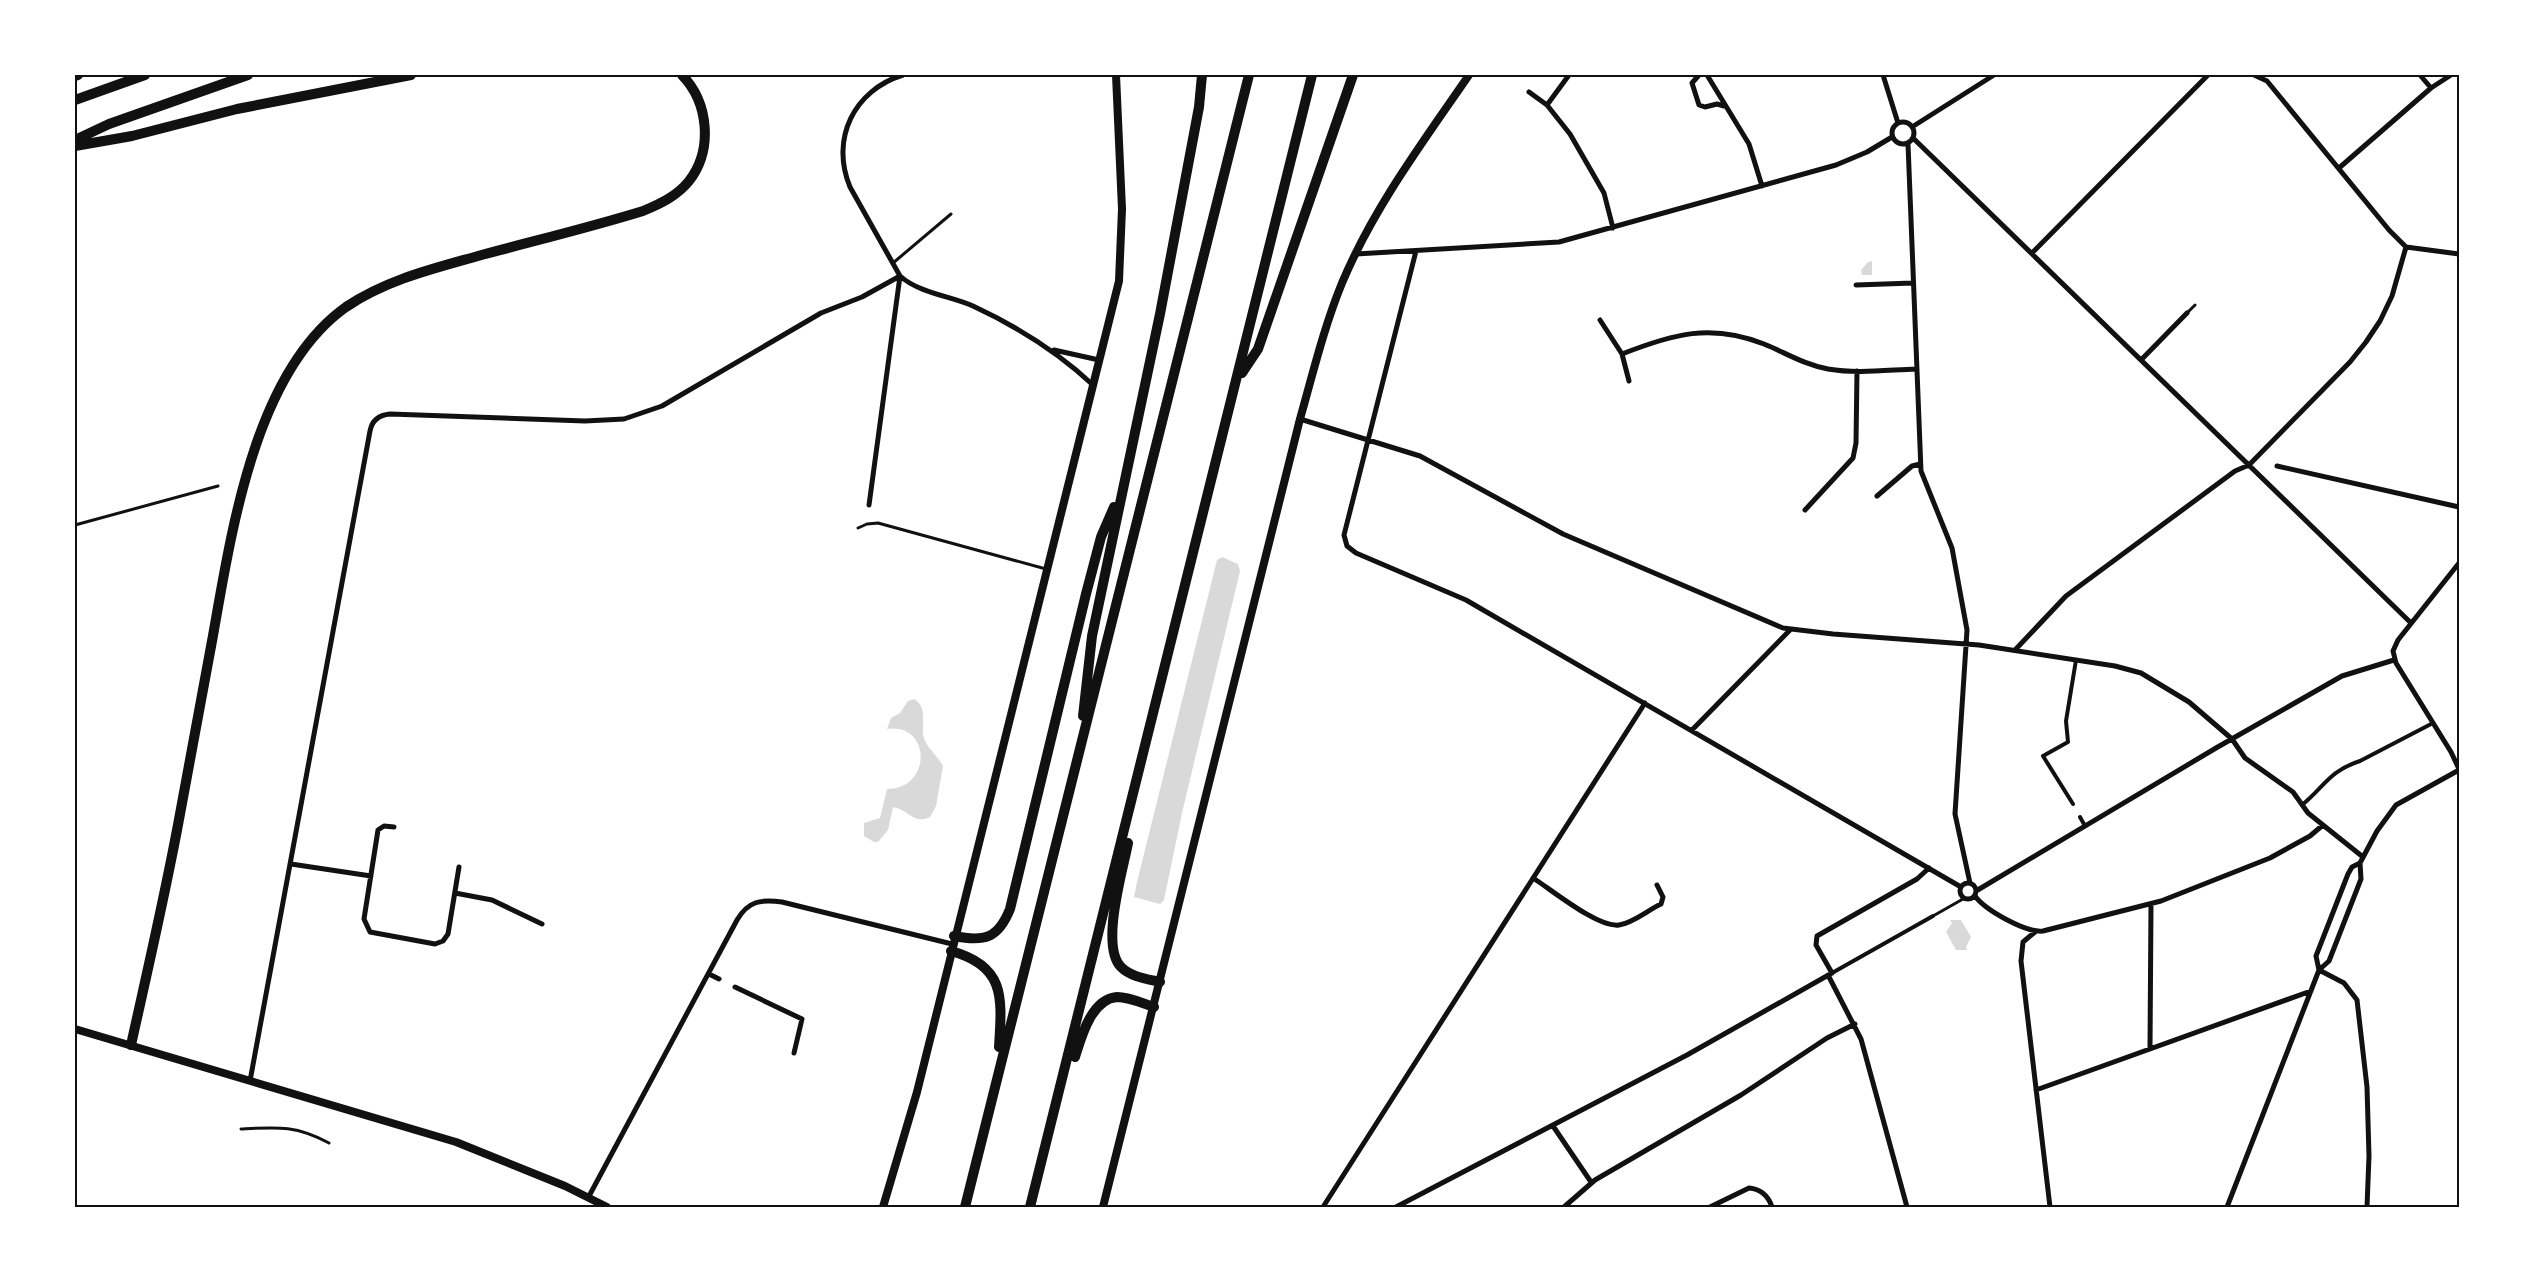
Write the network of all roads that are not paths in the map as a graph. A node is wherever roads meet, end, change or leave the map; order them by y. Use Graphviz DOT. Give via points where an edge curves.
graph roads {
  1 [pos="145,75"];
  2 [pos="248,75"];
  3 [pos="411,75"];
  4 [pos="682,75"];
  5 [pos="903,75"];
  6 [pos="1116,75"];
  7 [pos="1202,75"];
  8 [pos="1249,75"];
  9 [pos="1312,75"];
  10 [pos="1353,75"];
  11 [pos="1469,75"];
  12 [pos="1569,75"];
  13 [pos="1699,75"];
  14 [pos="1707,75"];
  15 [pos="1883,75"];
  16 [pos="1994,75"];
  17 [pos="2208,75"];
  18 [pos="2254,75"];
  19 [pos="2262,75"];
  20 [pos="2420,75"];
  21 [pos="2451,75"];
  22 [pos="2267,81"];
  23 [pos="2431,88"];
  24 [pos="1529,92"];
  25 [pos="75,100"];
  26 [pos="1547,105"];
  27 [pos="1726,107"];
  28 [pos="1898,123"];
  29 [pos="1912,127"];
  30 [pos="1892,137"];
  31 [pos="1913,138"];
  32 [pos="75,140"];
  33 [pos="1908,144"];
  34 [pos="75,146"];
  35 [pos="2339,168"];
  36 [pos="1762,186"];
  37 [pos="951,214"];
  38 [pos="1613,228"];
  39 [pos="2406,247"];
  40 [pos="1416,251"];
  41 [pos="1356,254"];
  42 [pos="2032,254"];
  43 [pos="2459,254"];
  44 [pos="893,263"];
  45 [pos="900,276"];
  46 [pos="1913,283"];
  47 [pos="1856,285"];
  48 [pos="2195,305"];
  49 [pos="2187,313"];
  50 [pos="1600,320"];
  51 [pos="1050,349"];
  52 [pos="1622,354"];
  53 [pos="1099,360"];
  54 [pos="2141,360"];
  55 [pos="1916,369"];
  56 [pos="1857,371"];
  57 [pos="1236,381"];
  58 [pos="1629,381"];
  59 [pos="1092,385"];
  60 [pos="1300,419"];
  61 [pos="1368,439"];
  62 [pos="1920,464"];
  63 [pos="2248,465"];
  64 [pos="2277,466"];
  65 [pos="1124,485"];
  66 [pos="218,486"];
  67 [pos="1877,496"];
  68 [pos="869,505"];
  69 [pos="2459,507"];
  70 [pos="1805,510"];
  71 [pos="75,525"];
  72 [pos="858,528"];
  73 [pos="2459,563"];
  74 [pos="1046,569"];
  75 [pos="2411,623"];
  76 [pos="1790,630"];
  77 [pos="1968,644"];
  78 [pos="2015,650"];
  79 [pos="2076,659"];
  80 [pos="2394,660"];
  81 [pos="1645,703"];
  82 [pos="2433,723"];
  83 [pos="1692,730"];
  84 [pos="1147,738"];
  85 [pos="2232,739"];
  86 [pos="1077,761"];
  87 [pos="2459,770"];
  88 [pos="2073,804"];
  89 [pos="2301,805"];
  90 [pos="2080,817"];
  91 [pos="2323,825"];
  92 [pos="394,827"];
  93 [pos="2086,827"];
  94 [pos="2363,857"];
  95 [pos="2360,863"];
  96 [pos="291,864"];
  97 [pos="459,867"];
  98 [pos="1929,868"];
  99 [pos="371,876"];
  100 [pos="1533,878"];
  101 [pos="1970,883"];
  102 [pos="1657,885"];
  103 [pos="1961,887"];
  104 [pos="455,893"];
  105 [pos="1976,894"];
  106 [pos="1963,899"];
  107 [pos="2151,904"];
  108 [pos="1933,916"];
  109 [pos="542,924"];
  110 [pos="2036,932"];
  111 [pos="953,943"];
  112 [pos="2319,970"];
  113 [pos="709,974"];
  114 [pos="1830,974"];
  115 [pos="719,979"];
  116 [pos="1160,982"];
  117 [pos="735,987"];
  118 [pos="2311,991"];
  119 [pos="1154,1007"];
  120 [pos="1855,1024"];
  121 [pos="75,1029"];
  122 [pos="131,1044"];
  123 [pos="2150,1049"];
  124 [pos="794,1053"];
  125 [pos="997,1075"];
  126 [pos="250,1081"];
  127 [pos="2036,1090"];
  128 [pos="1055,1111"];
  129 [pos="1553,1126"];
  130 [pos="241,1129"];
  131 [pos="329,1143"];
  132 [pos="1591,1182"];
  133 [pos="588,1198"];
  134 [pos="607,1207"];
  135 [pos="883,1207"];
  136 [pos="965,1207"];
  137 [pos="1030,1207"];
  138 [pos="1104,1207"];
  139 [pos="1323,1207"];
  140 [pos="1396,1207"];
  141 [pos="1564,1207"];
  142 [pos="1710,1207"];
  143 [pos="1772,1207"];
  144 [pos="1907,1207"];
  145 [pos="2050,1207"];
  146 [pos="2228,1207"];
  147 [pos="2367,1207"];
  1 -- 25 [label="highway"];
  2 -- 32 [label="highway" via="109,124"];
  3 -- 34 [label="highway"];
  4 -- 122 [label="highway" via="697,96 705,138 694,173 680,191 643,211 426,270 376,290 328,322 288,373 263,427 233,530 157,933"];
  5 -- 44 [label="street" via="884,82 860,102 847,126 842,150 845,176"];
  6 -- 53 [label="main road" via="1121,262"];
  7 -- 65 [label="highway" via="1160,314"];
  8 -- 86 [label="highway"];
  9 -- 57 [label="highway"];
  10 -- 57 [label="highway" via="1258,349"];
  11 -- 41 [label="main road" via="1396,181"];
  12 -- 26 [label="street"];
  13 -- 27 [label="street" via="1692,83 1700,105"];
  14 -- 27 [label="street"];
  15 -- 28 [label="street"];
  16 -- 29 [label="street"];
  17 -- 42 [label="street"];
  18 -- 22 [label="street"];
  19 -- 22 [label="street"];
  20 -- 23 [label="street"];
  21 -- 23 [label="street"];
  22 -- 35 [label="street"];
  23 -- 35 [label="street"];
  24 -- 26 [label="street"];
  26 -- 38 [label="street" via="1570,134 1604,193"];
  27 -- 36 [label="street" via="1749,144"];
  28 -- 29 [label="street"];
  28 -- 30 [label="street"];
  29 -- 31 [label="street"];
  30 -- 33 [label="street" via="1900,144"];
  30 -- 36 [label="street" via="1846,162"];
  31 -- 33 [label="street"];
  31 -- 42 [label="street"];
  33 -- 46 [label="street"];
  35 -- 39 [label="street"];
  36 -- 38 [label="street"];
  37 -- 44 [label="lane"];
  38 -- 40 [label="street" via="1559,242"];
  39 -- 43 [label="street"];
  39 -- 63 [label="street" via="2392,296 2370,337"];
  40 -- 41 [label="street"];
  40 -- 61 [label="street"];
  41 -- 60 [label="main road" via="1328,320"];
  42 -- 54 [label="street"];
  44 -- 45 [label="street"];
  45 -- 51 [label="street" via="973,306"];
  45 -- 68 [label="street"];
  45 -- 96 [label="street" via="821,313 662,406 624,419 585,422 398,414 374,420"];
  46 -- 47 [label="street"];
  46 -- 55 [label="street"];
  48 -- 49 [label="lane"];
  49 -- 54 [label="street"];
  50 -- 52 [label="street"];
  51 -- 53 [label="street"];
  51 -- 59 [label="street"];
  52 -- 56 [label="street" via="1672,335 1714,332 1754,340 1813,365"];
  52 -- 58 [label="street"];
  53 -- 59 [label="main road"];
  54 -- 63 [label="street"];
  55 -- 56 [label="street"];
  55 -- 62 [label="street"];
  56 -- 70 [label="street" via="1853,458"];
  57 -- 84 [label="highway"];
  59 -- 74 [label="main road"];
  60 -- 61 [label="street"];
  60 -- 116 [label="main road"];
  61 -- 76 [label="street" via="1420,456 1563,534"];
  61 -- 81 [label="street" via="1344,536 1351,550 1466,600"];
  62 -- 67 [label="street" via="1912,466"];
  62 -- 77 [label="street" via="1952,548"];
  63 -- 75 [label="street"];
  63 -- 78 [label="street" via="2074,589"];
  64 -- 69 [label="street"];
  65 -- 86 [label="highway" via="1092,636"];
  65 -- 111 [label="highway" via="1101,537 1010,909 1002,926 988,937"];
  66 -- 71 [label="lane"];
  72 -- 74 [label="lane" via="878,523"];
  73 -- 75 [label="street"];
  74 -- 111 [label="main road"];
  75 -- 80 [label="street" via="2394,647"];
  76 -- 77 [label="street"];
  76 -- 83 [label="street"];
  77 -- 78 [label="street"];
  77 -- 101 [label="street" via="1956,820"];
  78 -- 79 [label="street"];
  79 -- 85 [label="street" via="2142,673 2189,702"];
  79 -- 88 [label="street" via="2066,721 2068,742 2043,756"];
  80 -- 82 [label="street"];
  80 -- 85 [label="street" via="2346,674"];
  81 -- 83 [label="street"];
  81 -- 100 [label="street"];
  82 -- 87 [label="street"];
  82 -- 89 [label="street" via="2348,765 2326,779"];
  83 -- 98 [label="street"];
  84 -- 116 [label="highway" via="1112,943 1118,965 1125,971"];
  84 -- 128 [label="highway"];
  85 -- 89 [label="street" via="2246,758 2296,795"];
  85 -- 93 [label="street"];
  86 -- 125 [label="highway"];
  87 -- 94 [label="street" via="2396,806"];
  89 -- 91 [label="street"];
  90 -- 93 [label="street"];
  91 -- 94 [label="street"];
  91 -- 107 [label="street" via="2270,858"];
  92 -- 99 [label="street" via="379,829"];
  93 -- 105 [label="street"];
  94 -- 95 [label="street"];
  95 -- 112 [label="street" via="2361,879 2329,962"];
  95 -- 112 [label="street" via="2348,874 2316,956"];
  96 -- 99 [label="street"];
  96 -- 126 [label="street"];
  97 -- 104 [label="street"];
  98 -- 103 [label="street"];
  98 -- 114 [label="street" via="1917,879 1817,936 1816,945"];
  99 -- 104 [label="street" via="364,920 367,929 374,933 439,943 448,934"];
  100 -- 102 [label="street" via="1599,921 1614,925 1625,924 1661,904 1663,897"];
  100 -- 139 [label="street"];
  101 -- 103 [label="street"];
  101 -- 105 [label="street"];
  103 -- 106 [label="street"];
  104 -- 109 [label="street" via="494,900"];
  105 -- 106 [label="street" via="1971,900"];
  105 -- 110 [label="street" via="1990,909"];
  106 -- 108 [label="lane"];
  107 -- 110 [label="street"];
  107 -- 123 [label="street"];
  108 -- 114 [label="street"];
  110 -- 127 [label="street" via="2026,937 2021,948"];
  111 -- 113 [label="street" via="762,900 743,910"];
  111 -- 125 [label="highway" via="983,964 998,988 1001,1016"];
  111 -- 135 [label="main road" via="909,1125"];
  112 -- 118 [label="street"];
  112 -- 147 [label="street" via="2344,983 2357,1000 2367,1087"];
  113 -- 115 [label="street"];
  113 -- 133 [label="street"];
  114 -- 120 [label="street"];
  114 -- 129 [label="street"];
  116 -- 119 [label="main road"];
  117 -- 124 [label="street" via="802,1019"];
  118 -- 123 [label="street"];
  118 -- 146 [label="street"];
  119 -- 128 [label="highway" via="1116,997 1100,1005 1085,1029"];
  119 -- 138 [label="main road"];
  120 -- 132 [label="street"];
  120 -- 144 [label="street"];
  121 -- 122 [label="main road"];
  122 -- 126 [label="main road"];
  123 -- 127 [label="street"];
  125 -- 136 [label="highway"];
  126 -- 133 [label="main road" via="456,1142"];
  127 -- 145 [label="street"];
  128 -- 137 [label="highway"];
  129 -- 132 [label="street"];
  129 -- 140 [label="street"];
  130 -- 131 [label="lane" via="284,1127"];
  132 -- 141 [label="street"];
  133 -- 134 [label="main road"];
  142 -- 143 [label="street" via="1749,1188 1762,1192"];
}
